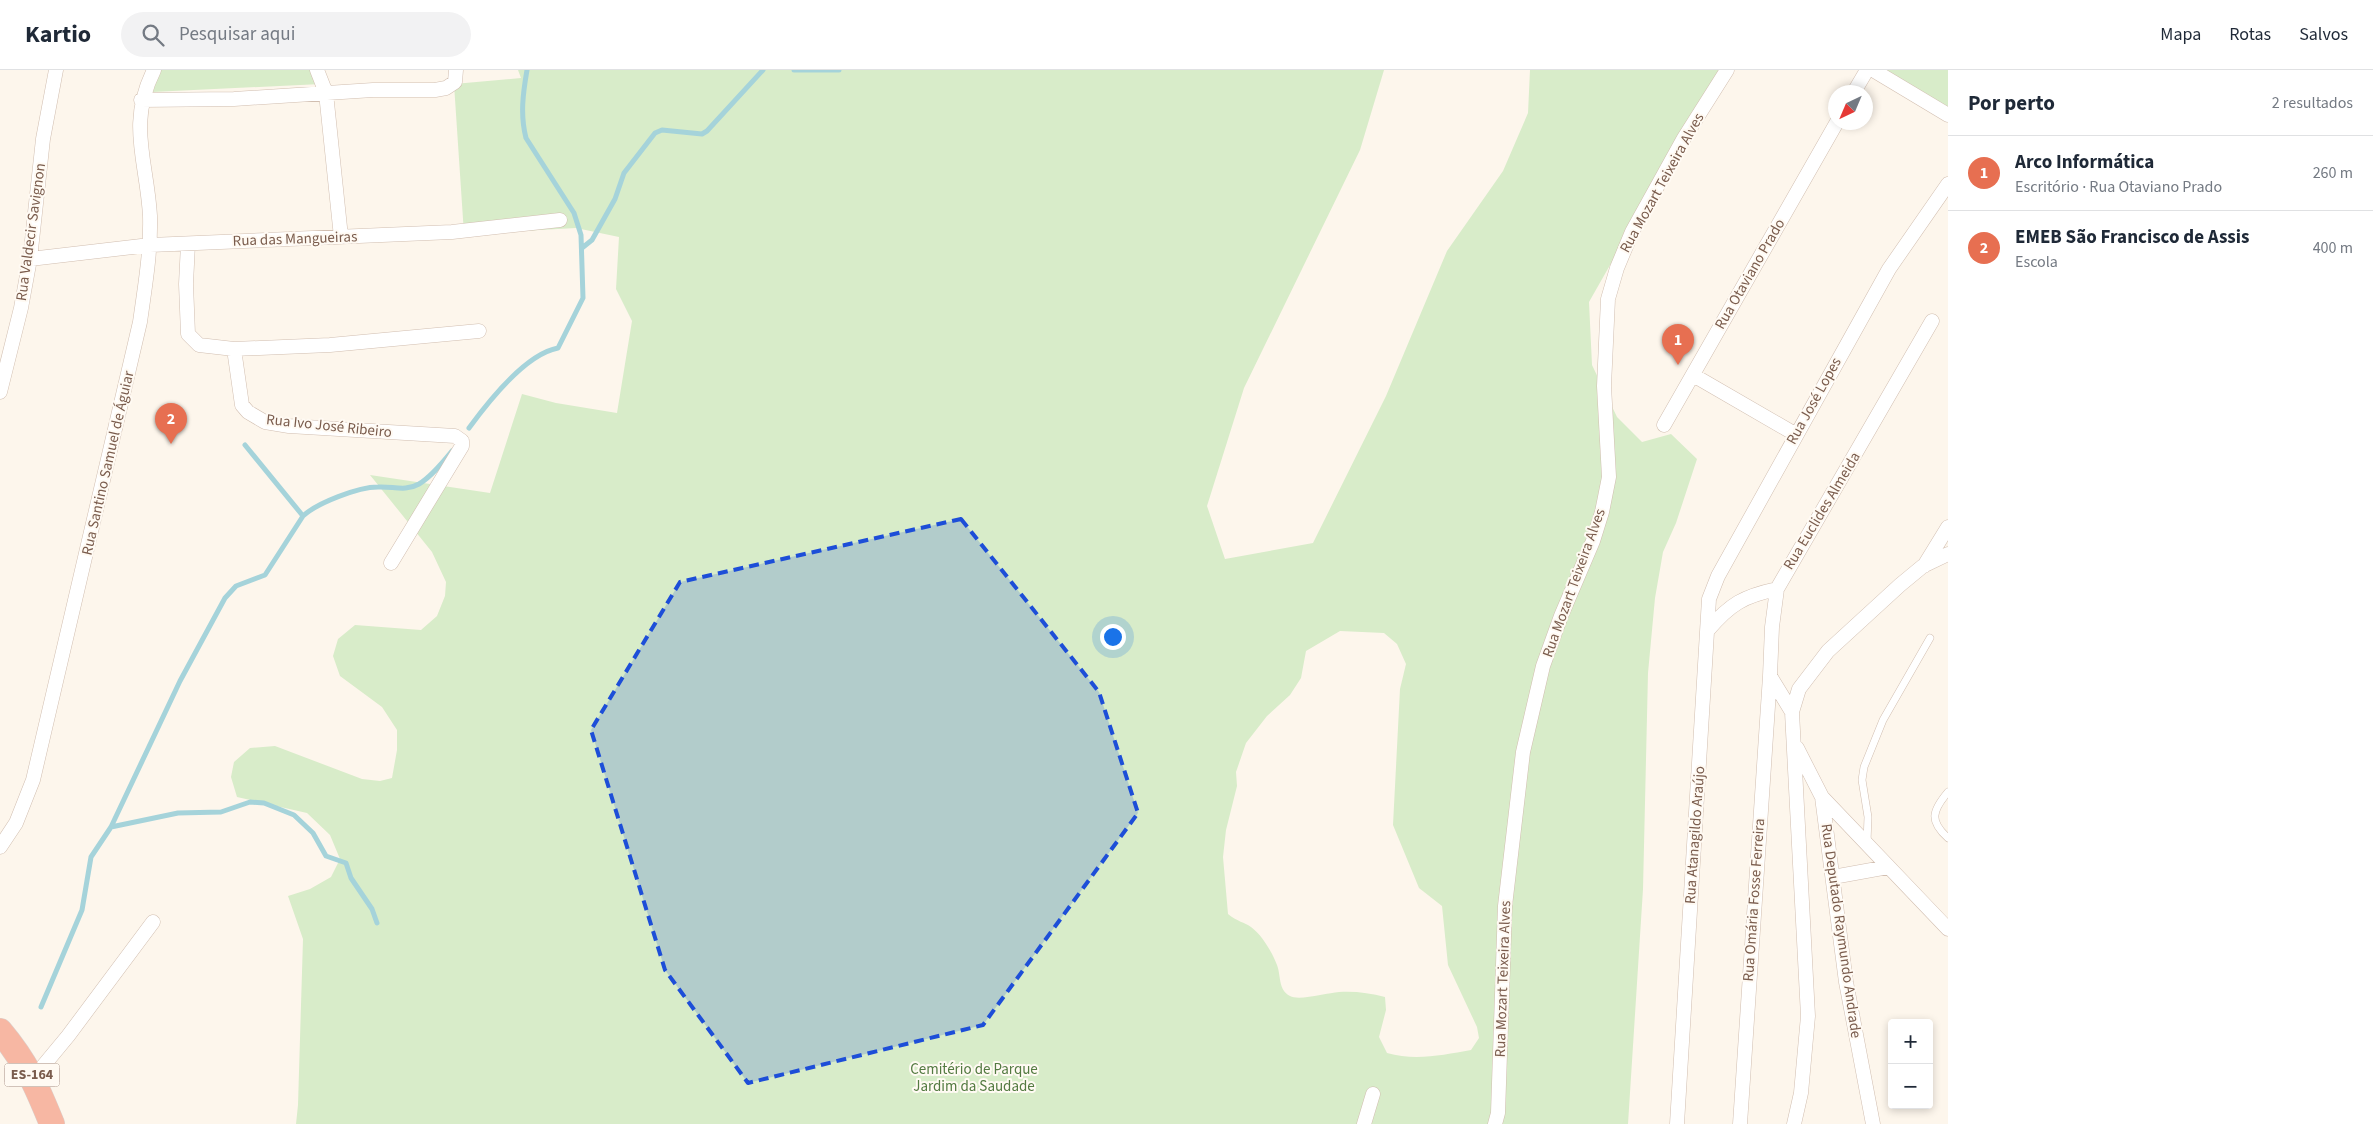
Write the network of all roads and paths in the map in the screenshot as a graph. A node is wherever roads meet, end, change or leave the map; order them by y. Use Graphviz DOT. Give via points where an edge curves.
graph roads {
  1 [pos="56,70"];
  2 [pos="154,70"];
  3 [pos="317,70"];
  4 [pos="456,70"];
  5 [pos="1727,70"];
  6 [pos="1867,70"];
  7 [pos="1873,70"];
  8 [pos="1858,85"];
  9 [pos="326,93"];
  10 [pos="141,100"];
  11 [pos="1948,115"];
  12 [pos="1832,130"];
  13 [pos="1948,184"];
  14 [pos="560,220"];
  15 [pos="341,237"];
  16 [pos="188,244"];
  17 [pos="150,245"];
  18 [pos="30,259"];
  19 [pos="1932,321"];
  20 [pos="479,331"];
  21 [pos="234,349"];
  22 [pos="1693,374"];
  23 [pos="0,392"];
  24 [pos="1664,425"];
  25 [pos="1795,434"];
  26 [pos="1948,526"];
  27 [pos="1948,554"];
  28 [pos="391,563"];
  29 [pos="1923,566"];
  30 [pos="1777,589"];
  31 [pos="1708,630"];
  32 [pos="1930,638"];
  33 [pos="1770,676"];
  34 [pos="1792,712"];
  35 [pos="1794,743"];
  36 [pos="1948,792"];
  37 [pos="1822,797"];
  38 [pos="1948,838"];
  39 [pos="1867,845"];
  40 [pos="0,847"];
  41 [pos="1888,867"];
  42 [pos="1833,877"];
  43 [pos="153,922"];
  44 [pos="1948,929"];
  45 [pos="0,1032"];
  46 [pos="34,1077"];
  47 [pos="1374,1094"];
  48 [pos="52,1124"];
  49 [pos="1364,1124"];
  50 [pos="1495,1124"];
  51 [pos="1677,1124"];
  52 [pos="1740,1124"];
  53 [pos="1794,1124"];
  54 [pos="1873,1124"];
  1 -- 18 [label="street, Rua Valdecir Savignon" via="44,138"];
  2 -- 10 [label="street, Rua Santino Samuel de Águiar"];
  3 -- 9 [label="street"];
  4 -- 9 [label="street" via="455,82 446,88"];
  5 -- 50 [label="street, Rua Mozart Teixeira Alves" via="1684,138 1632,232 1616,268 1608,299 1604,386 1609,477 1593,541 1543,666 1523,752 1505,906"];
  6 -- 8 [label="street"];
  7 -- 11 [label="street"];
  9 -- 10 [label="street" via="234,99"];
  9 -- 15 [label="street"];
  10 -- 17 [label="street, Rua Santino Samuel de Águiar" via="140,152 150,213"];
  12 -- 22 [label="street, Rua Otaviano Prado"];
  13 -- 25 [label="street, Rua José Lopes" via="1889,269"];
  14 -- 15 [label="street, Rua das Mangueiras" via="452,232"];
  15 -- 16 [label="street, Rua das Mangueiras"];
  16 -- 17 [label="street, Rua das Mangueiras"];
  16 -- 21 [label="street" via="188,334 199,345"];
  17 -- 18 [label="street, Rua das Mangueiras"];
  17 -- 40 [label="street, Rua Santino Samuel de Águiar" via="140,322 50,714 33,780 16,823"];
  18 -- 23 [label="street, Rua Valdecir Savignon"];
  19 -- 30 [label="street, Rua Euclides Almeida"];
  20 -- 21 [label="street" via="330,345"];
  21 -- 28 [label="street, Rua Ivo José Ribeiro" via="242,405 265,422 460,438 462,446"];
  22 -- 24 [label="street, Rua Otaviano Prado"];
  22 -- 25 [label="street"];
  25 -- 31 [label="street, Rua José Lopes" via="1718,576 1709,599"];
  26 -- 29 [label="street"];
  27 -- 29 [label="street"];
  29 -- 34 [label="street" via="1878,604 1814,667 1799,689"];
  30 -- 31 [label="street" via="1740,599 1724,611"];
  30 -- 33 [label="street, Rua Euclides Almeida"];
  31 -- 51 [label="street, Rua Atanagildo Araújo"];
  32 -- 39 [label="lane" via="1883,720 1864,767"];
  33 -- 34 [label="street"];
  33 -- 52 [label="street, Rua Omária Fosse Ferreira"];
  34 -- 35 [label="street"];
  35 -- 37 [label="street, Rua Deputado Raymundo Andrade"];
  35 -- 53 [label="street" via="1808,1016 1801,1093"];
  36 -- 38 [label="lane" via="1935,811 1935,820 1937,828"];
  37 -- 39 [label="street"];
  37 -- 42 [label="street, Rua Deputado Raymundo Andrade"];
  39 -- 41 [label="street"];
  41 -- 42 [label="street"];
  41 -- 44 [label="street"];
  42 -- 54 [label="street, Rua Deputado Raymundo Andrade" via="1846,982"];
  43 -- 46 [label="street"];
  45 -- 46 [label="highway, ES-164"];
  46 -- 48 [label="highway, ES-164"];
  47 -- 49 [label="street"];
}
